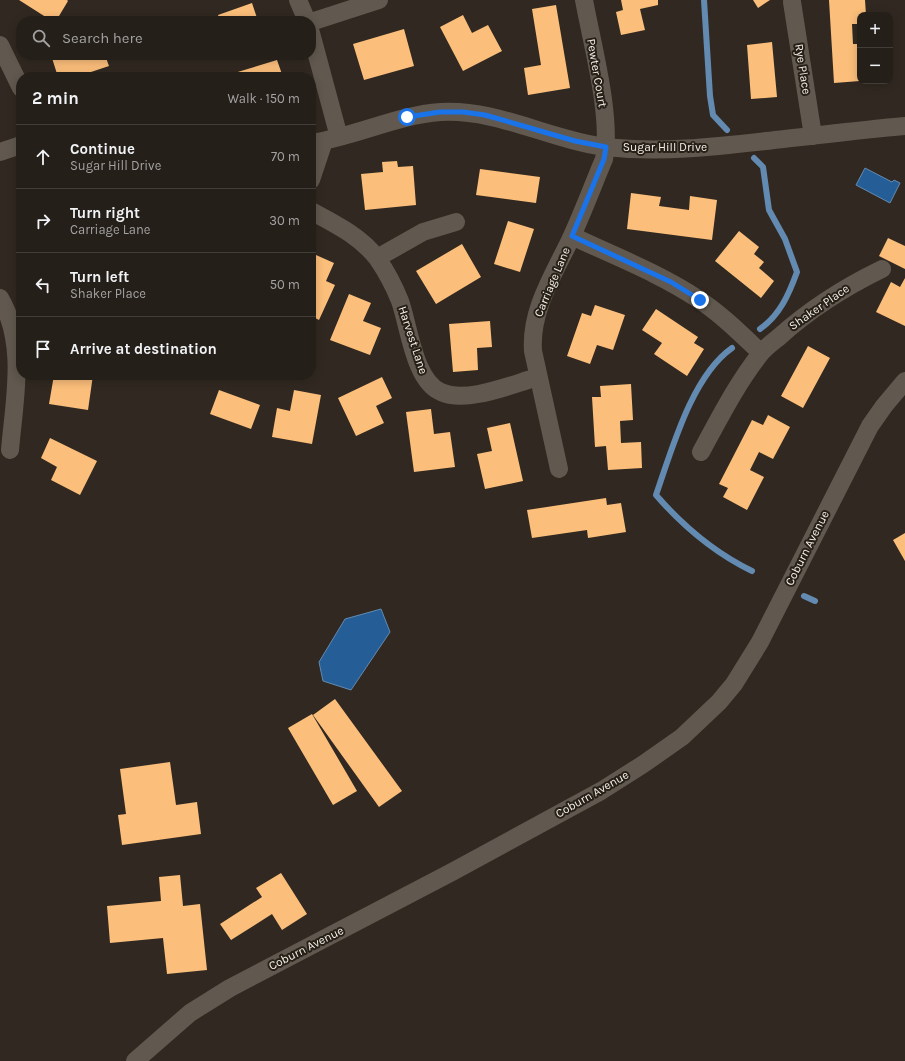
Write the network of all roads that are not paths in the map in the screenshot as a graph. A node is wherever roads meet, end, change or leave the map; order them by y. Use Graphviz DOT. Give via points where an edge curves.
graph roads {
  1 [pos="298,0"];
  2 [pos="379,0"];
  3 [pos="584,0"];
  4 [pos="792,2"];
  5 [pos="306,16"];
  6 [pos="316,20"];
  7 [pos="0,45"];
  8 [pos="314,60"];
  9 [pos="316,72"];
  10 [pos="316,74"];
  11 [pos="16,78"];
  12 [pos="905,126"];
  13 [pos="813,136"];
  14 [pos="324,140"];
  15 [pos="16,147"];
  16 [pos="606,147"];
  17 [pos="0,152"];
  18 [pos="316,165"];
  19 [pos="316,214"];
  20 [pos="456,222"];
  21 [pos="572,236"];
  22 [pos="376,258"];
  23 [pos="882,269"];
  24 [pos="0,298"];
  25 [pos="761,353"];
  26 [pos="538,377"];
  27 [pos="905,381"];
  28 [pos="10,450"];
  29 [pos="700,452"];
  30 [pos="559,469"];
  31 [pos="135,1061"];
  1 -- 5 [label="street"];
  2 -- 6 [label="street"];
  3 -- 16 [label="street, Pewter Court" via="603,110"];
  4 -- 13 [label="street, Rye Place"];
  7 -- 11 [label="street"];
  8 -- 9 [label="street"];
  10 -- 14 [label="street"];
  12 -- 13 [label="street, Sugar Hill Drive"];
  13 -- 16 [label="street, Sugar Hill Drive" via="692,150"];
  14 -- 16 [label="street, Sugar Hill Drive" via="407,117 440,112 463,112 485,115 575,141"];
  14 -- 18 [label="street"];
  15 -- 17 [label="street"];
  16 -- 21 [label="street, Carriage Lane" via="604,159"];
  19 -- 22 [label="street, Harvest Lane" via="360,240"];
  20 -- 22 [label="street" via="424,232"];
  21 -- 25 [label="street" via="671,282 725,320"];
  21 -- 26 [label="street, Carriage Lane" via="542,299 533,326 532,351"];
  22 -- 26 [label="street, Harvest Lane" via="399,299 419,367 428,383 441,392 475,395"];
  23 -- 25 [label="street, Shaker Place" via="850,284 791,326"];
  24 -- 28 [label="street" via="12,327 16,352"];
  25 -- 29 [label="street, Shaker Place"];
  26 -- 30 [label="street, Carriage Lane"];
  27 -- 31 [label="street, Coburn Avenue" via="870,426 750,658 734,684 699,722 682,737 601,791 230,988 190,1013"];
}
